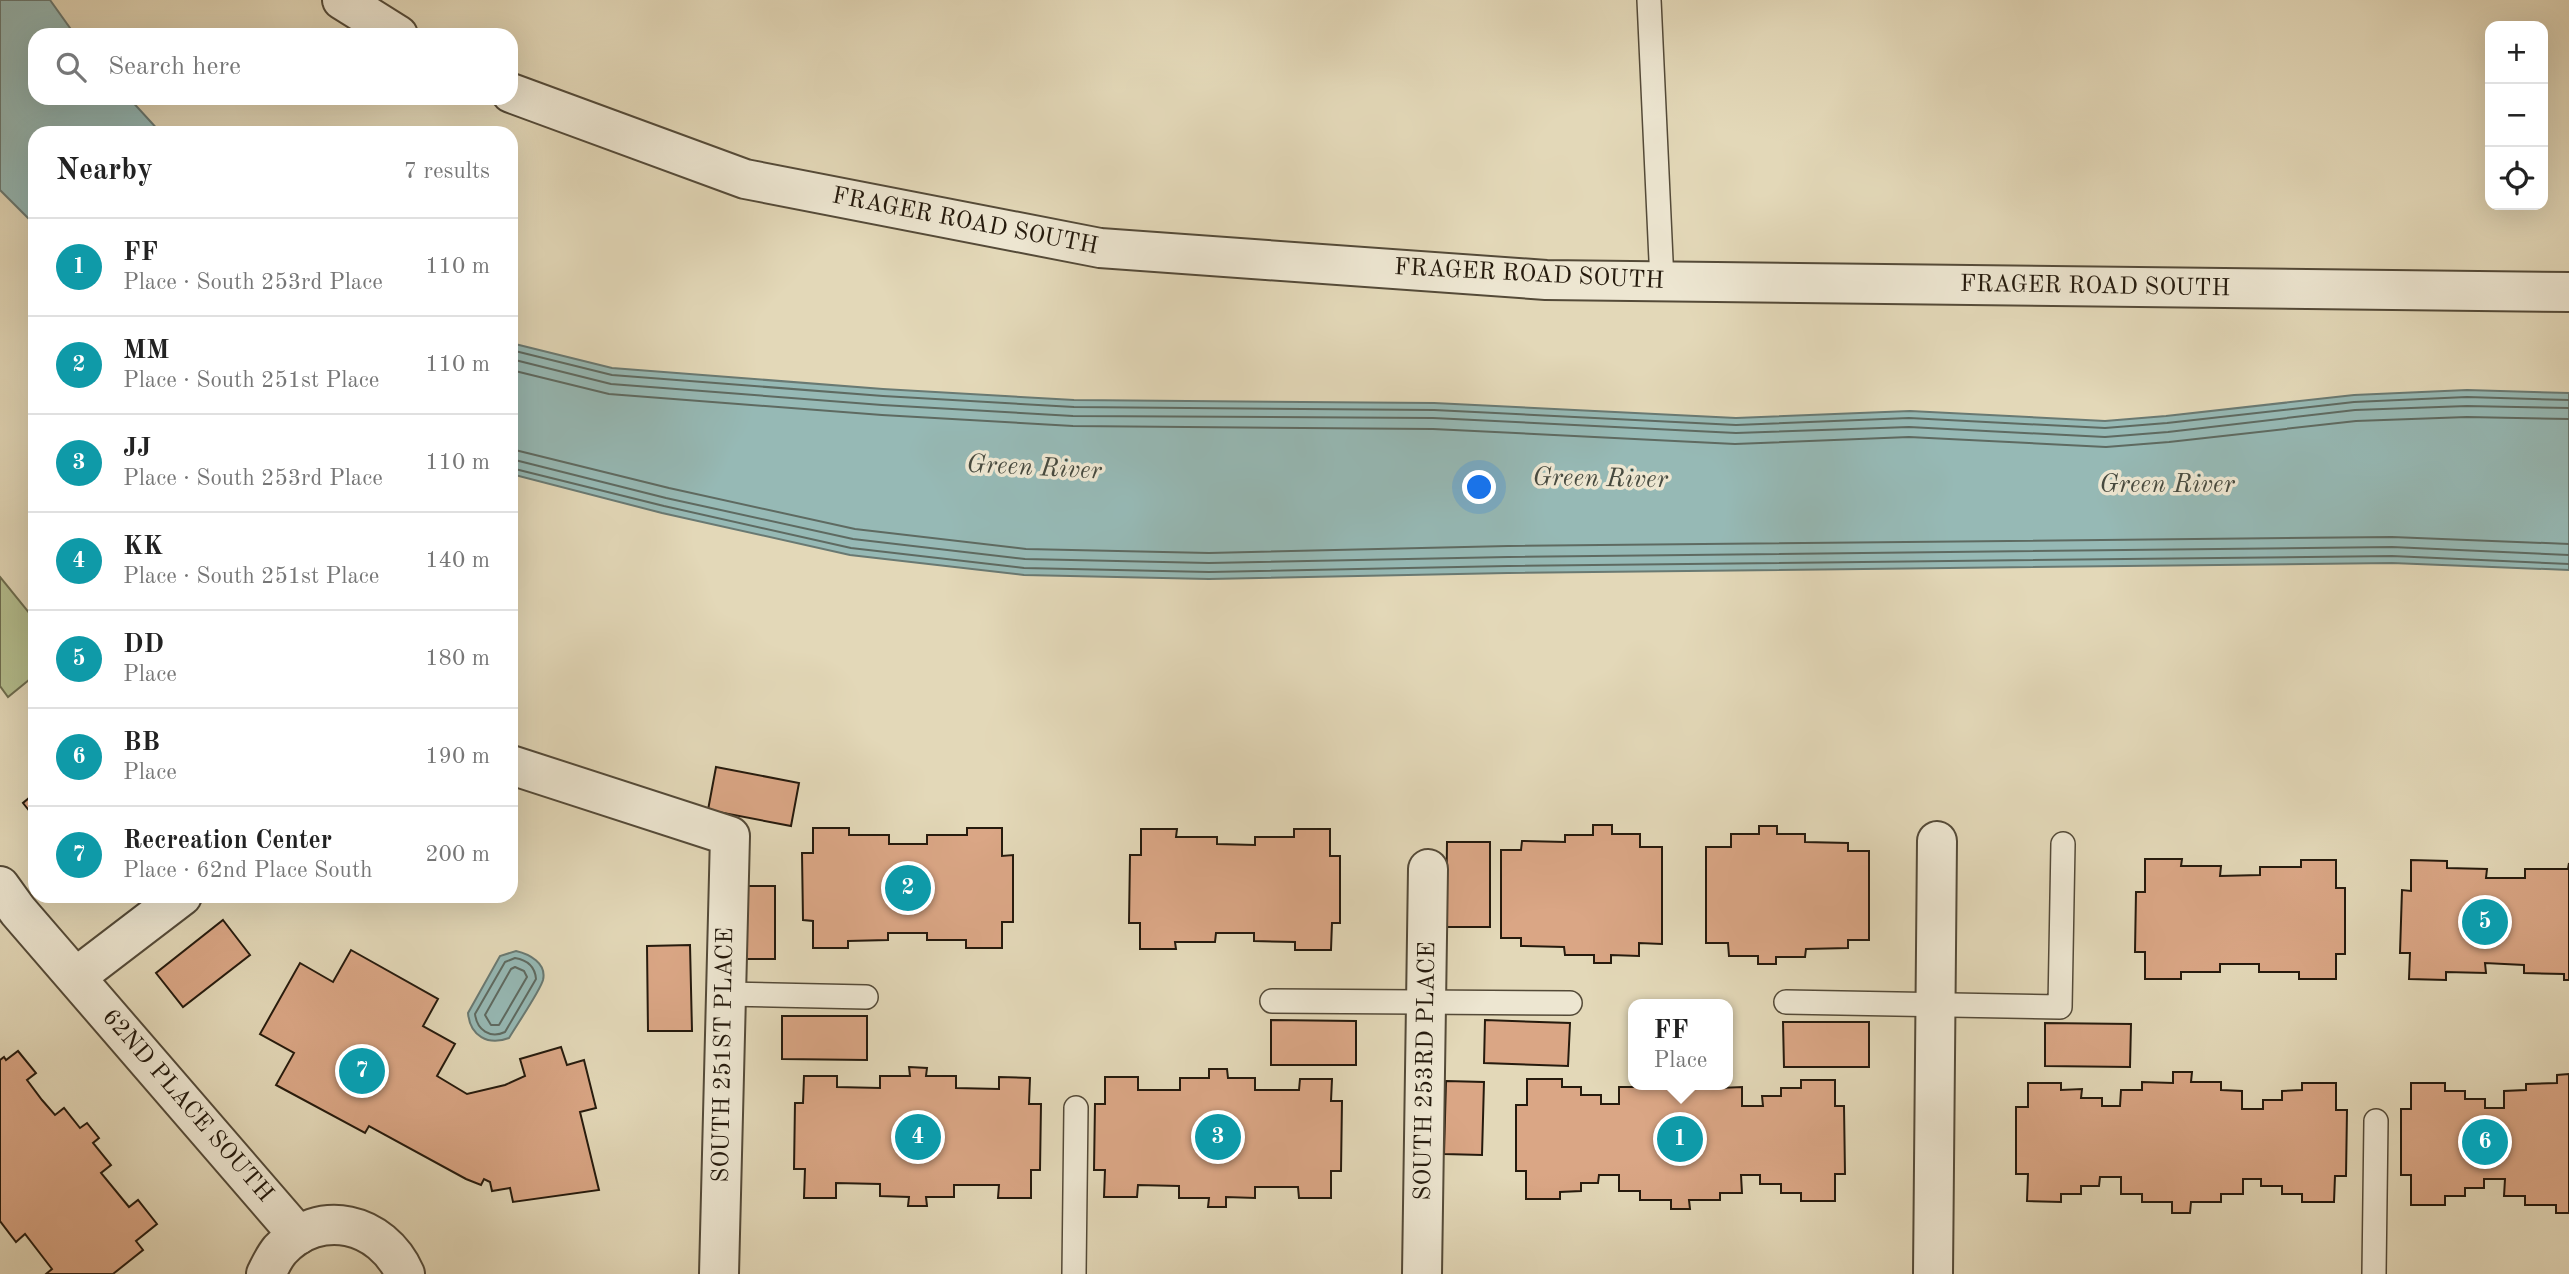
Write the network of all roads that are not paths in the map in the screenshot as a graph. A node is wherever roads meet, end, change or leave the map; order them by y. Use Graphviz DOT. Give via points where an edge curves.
graph roads {
  1 [pos="342,0"];
  2 [pos="1649,0"];
  3 [pos="387,28"];
  4 [pos="518,96"];
  5 [pos="1662,282"];
  6 [pos="2569,292"];
  7 [pos="518,767"];
  8 [pos="1937,841"];
  9 [pos="2063,844"];
  10 [pos="1428,869"];
  11 [pos="173,903"];
  12 [pos="6,907"];
  13 [pos="76,977"];
  14 [pos="726,994"];
  15 [pos="866,996"];
  16 [pos="1272,1001"];
  17 [pos="1427,1002"];
  18 [pos="1786,1002"];
  19 [pos="1570,1003"];
  20 [pos="1935,1005"];
  21 [pos="1076,1108"];
  22 [pos="2375,1121"];
  23 [pos="298,1235"];
  24 [pos="266,1274"];
  25 [pos="405,1274"];
  26 [pos="719,1274"];
  27 [pos="1074,1274"];
  28 [pos="1422,1274"];
  29 [pos="1933,1274"];
  30 [pos="2374,1274"];
  1 -- 3 [label="street"];
  2 -- 5 [label="lane"];
  4 -- 5 [label="street, FRAGER ROAD SOUTH" via="745,179 1100,248 1546,280"];
  5 -- 6 [label="street, FRAGER ROAD SOUTH"];
  7 -- 14 [label="street, SOUTH 251ST PLACE" via="730,836"];
  8 -- 20 [label="street"];
  9 -- 20 [label="lane" via="2060,1007"];
  10 -- 17 [label="street, SOUTH 253RD PLACE"];
  11 -- 13 [label="street"];
  12 -- 13 [label="street, 62ND PLACE SOUTH"];
  13 -- 23 [label="street, 62ND PLACE SOUTH"];
  14 -- 15 [label="lane"];
  14 -- 26 [label="street, SOUTH 251ST PLACE"];
  16 -- 17 [label="lane"];
  17 -- 19 [label="lane"];
  17 -- 28 [label="street, SOUTH 253RD PLACE"];
  18 -- 20 [label="lane"];
  20 -- 29 [label="street"];
  21 -- 27 [label="lane"];
  22 -- 30 [label="lane"];
  23 -- 24 [label="street" via="278,1251"];
  23 -- 25 [label="street" via="319,1226 364,1230 384,1242"];
}
